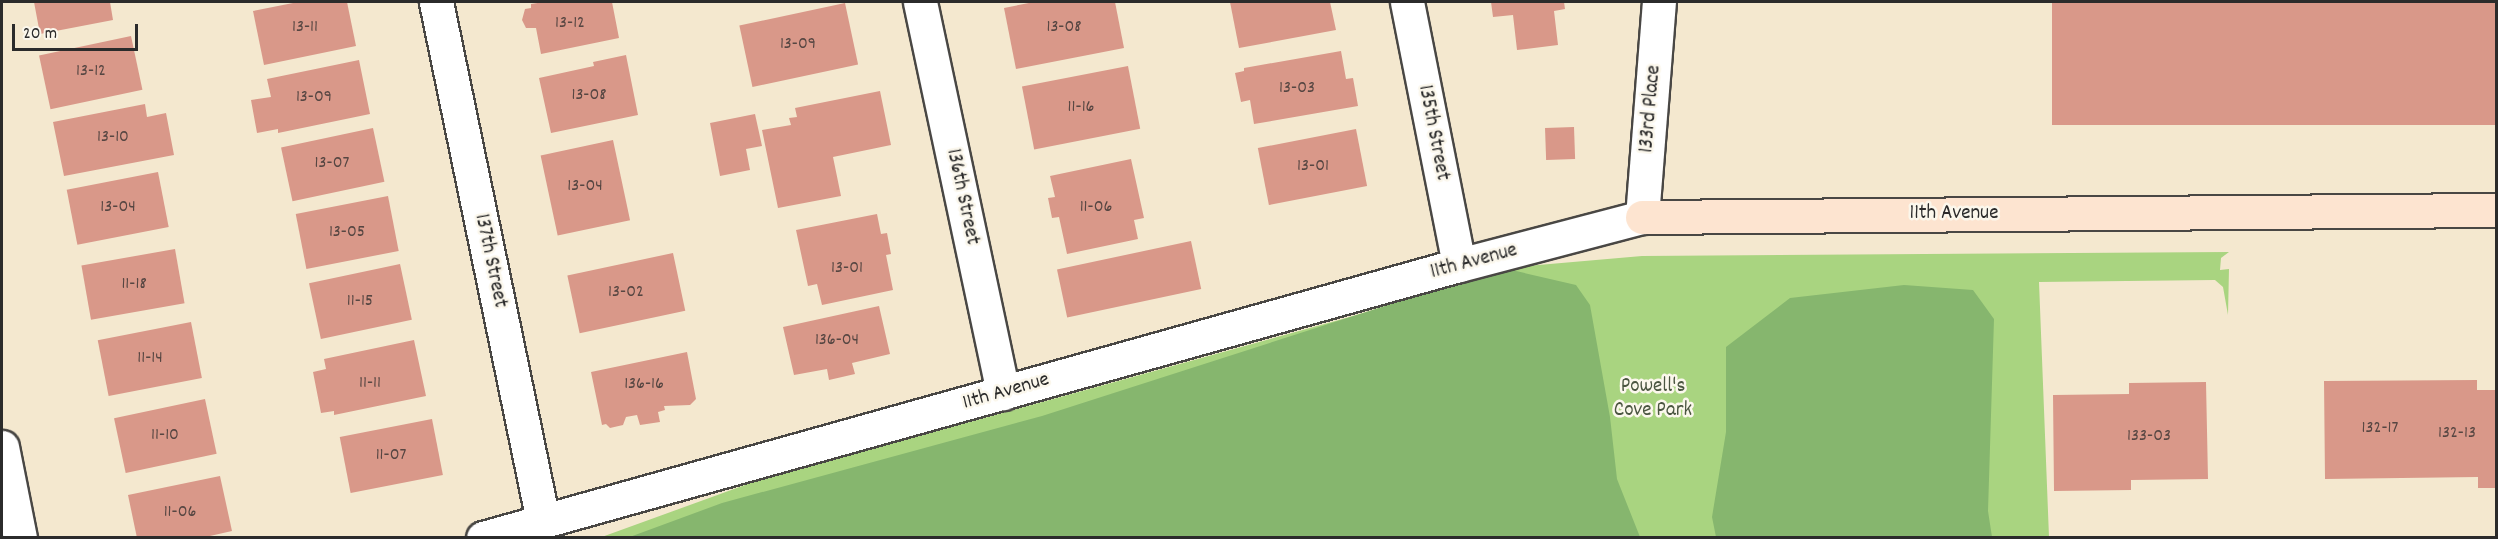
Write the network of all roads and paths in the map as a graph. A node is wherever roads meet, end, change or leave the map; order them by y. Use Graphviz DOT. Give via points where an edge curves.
graph roads {
  1 [pos="436,2"];
  2 [pos="920,2"];
  3 [pos="1407,2"];
  4 [pos="1659,2"];
  5 [pos="2496,210"];
  6 [pos="1642,217"];
  7 [pos="1459,265"];
  8 [pos="1003,393"];
  9 [pos="2,447"];
  10 [pos="543,521"];
  11 [pos="20,537"];
  12 [pos="483,537"];
  1 -- 10 [label="street, 137th Street"];
  2 -- 8 [label="street, 136th Street"];
  3 -- 7 [label="street, 135th Street"];
  4 -- 6 [label="street, 133rd Place"];
  5 -- 6 [label="street, 11th Avenue"];
  6 -- 7 [label="street, 11th Avenue"];
  7 -- 8 [label="street, 11th Avenue"];
  8 -- 10 [label="street, 11th Avenue"];
  9 -- 11 [label="street"];
  10 -- 12 [label="street, 11th Avenue"];
}
